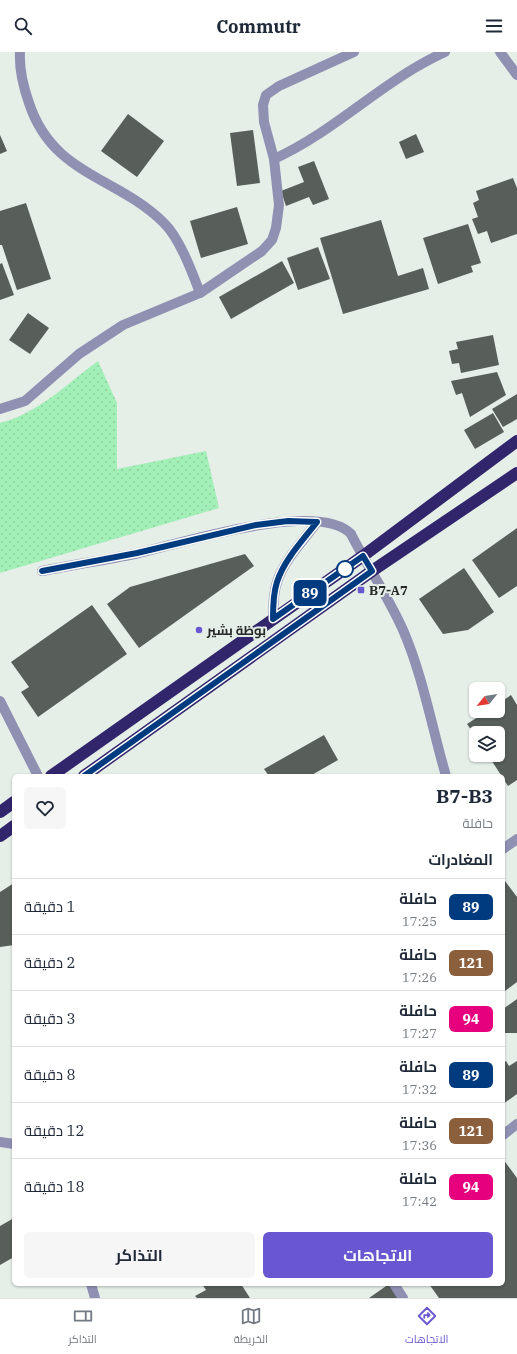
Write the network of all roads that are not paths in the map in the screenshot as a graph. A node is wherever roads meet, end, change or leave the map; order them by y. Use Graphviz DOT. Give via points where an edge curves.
graph roads {
  1 [pos="20,52"];
  2 [pos="354,52"];
  3 [pos="445,52"];
  4 [pos="500,52"];
  5 [pos="517,75"];
  6 [pos="274,159"];
  7 [pos="200,293"];
  8 [pos="0,409"];
  9 [pos="517,441"];
  10 [pos="517,473"];
  11 [pos="317,522"];
  12 [pos="363,556"];
  13 [pos="42,571"];
  14 [pos="372,571"];
  15 [pos="273,619"];
  16 [pos="0,701"];
  17 [pos="37,774"];
  18 [pos="53,774"];
  19 [pos="87,774"];
  20 [pos="445,774"];
  21 [pos="12,803"];
  22 [pos="0,812"];
  23 [pos="12,827"];
  24 [pos="0,836"];
  25 [pos="517,839"];
  26 [pos="505,848"];
  27 [pos="517,1124"];
  28 [pos="505,1133"];
  29 [pos="0,1142"];
  30 [pos="12,1144"];
  31 [pos="92,1286"];
  32 [pos="395,1286"];
  33 [pos="95,1298"];
  34 [pos="403,1298"];
  1 -- 7 [label="street" via="26,93 34,116 48,140 70,161 147,208 165,224 192,270"];
  2 -- 6 [label="street" via="279,86 266,95 263,105 264,122"];
  3 -- 6 [label="street" via="403,75 297,148"];
  4 -- 5 [label="street"];
  6 -- 7 [label="street" via="279,205 272,240 257,256"];
  7 -- 8 [label="street" via="123,325 79,354 25,401"];
  9 -- 12 [label="highway"];
  10 -- 14 [label="highway"];
  11 -- 12 [label="street" via="343,527 351,534"];
  11 -- 13 [label="street" via="288,521 256,525 137,553"];
  11 -- 15 [label="street" via="286,564 277,581"];
  12 -- 14 [label="street"];
  12 -- 15 [label="highway"];
  14 -- 19 [label="highway"];
  14 -- 20 [label="street" via="411,649"];
  15 -- 18 [label="highway"];
  16 -- 17 [label="street"];
  21 -- 22 [label="highway"];
  23 -- 24 [label="highway"];
  25 -- 26 [label="street"];
  27 -- 28 [label="street"];
  29 -- 30 [label="street"];
  31 -- 33 [label="street"];
  32 -- 34 [label="street"];
}
